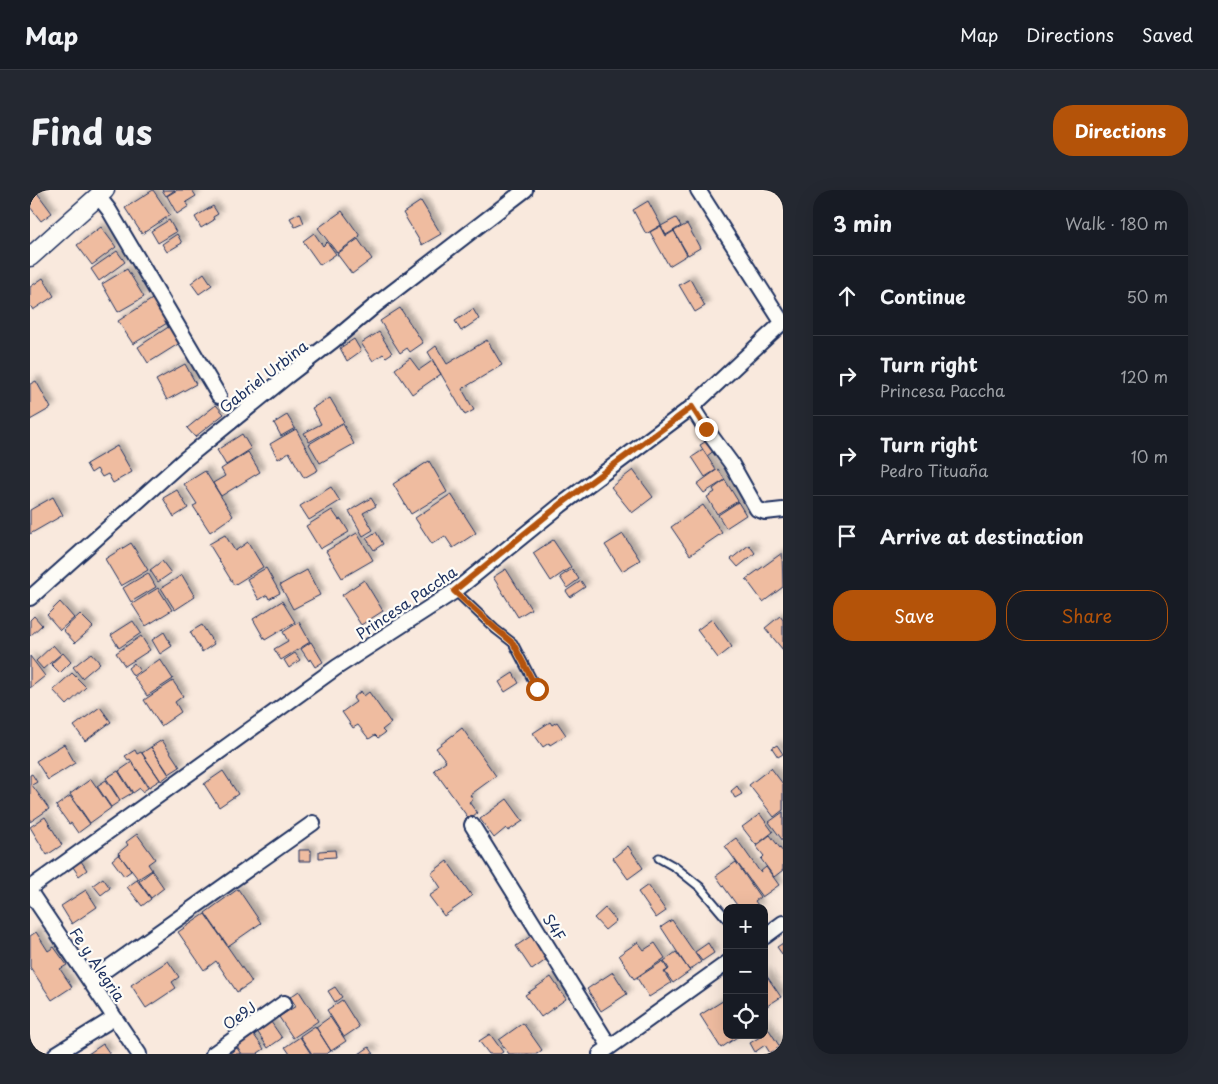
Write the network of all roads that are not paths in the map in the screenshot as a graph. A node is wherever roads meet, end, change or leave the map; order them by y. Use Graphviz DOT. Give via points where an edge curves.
graph roads {
  1 [pos="525,190"];
  2 [pos="698,190"];
  3 [pos="102,193"];
  4 [pos="30,257"];
  5 [pos="783,322"];
  6 [pos="218,396"];
  7 [pos="692,407"];
  8 [pos="783,510"];
  9 [pos="454,591"];
  10 [pos="30,598"];
  11 [pos="537,689"];
  12 [pos="313,823"];
  13 [pos="472,825"];
  14 [pos="660,858"];
  15 [pos="30,888"];
  16 [pos="30,892"];
  17 [pos="723,914"];
  18 [pos="783,923"];
  19 [pos="768,934"];
  20 [pos="723,967"];
  21 [pos="90,981"];
  22 [pos="284,1003"];
  23 [pos="114,1018"];
  24 [pos="605,1050"];
  25 [pos="56,1054"];
  26 [pos="139,1054"];
  27 [pos="212,1054"];
  1 -- 10 [label="street, Gabriel Urbina" via="184,460"];
  2 -- 5 [label="street"];
  3 -- 4 [label="street"];
  3 -- 6 [label="street"];
  5 -- 7 [label="street, Princesa Paccha"];
  7 -- 8 [label="street" via="731,463 757,509 764,512"];
  7 -- 9 [label="street, Princesa Paccha" via="561,504"];
  9 -- 11 [label="lane" via="513,643"];
  9 -- 15 [label="street, Princesa Paccha" via="337,667"];
  12 -- 21 [label="street"];
  13 -- 24 [label="street, S4F"];
  14 -- 17 [label="lane" via="700,887"];
  16 -- 21 [label="street, Fe y Alegria"];
  18 -- 19 [label="street"];
  20 -- 24 [label="street"];
  21 -- 23 [label="street, Fe y Alegria"];
  22 -- 27 [label="street, Oe9J"];
  23 -- 25 [label="street"];
  23 -- 26 [label="street, Fe y Alegria"];
}
